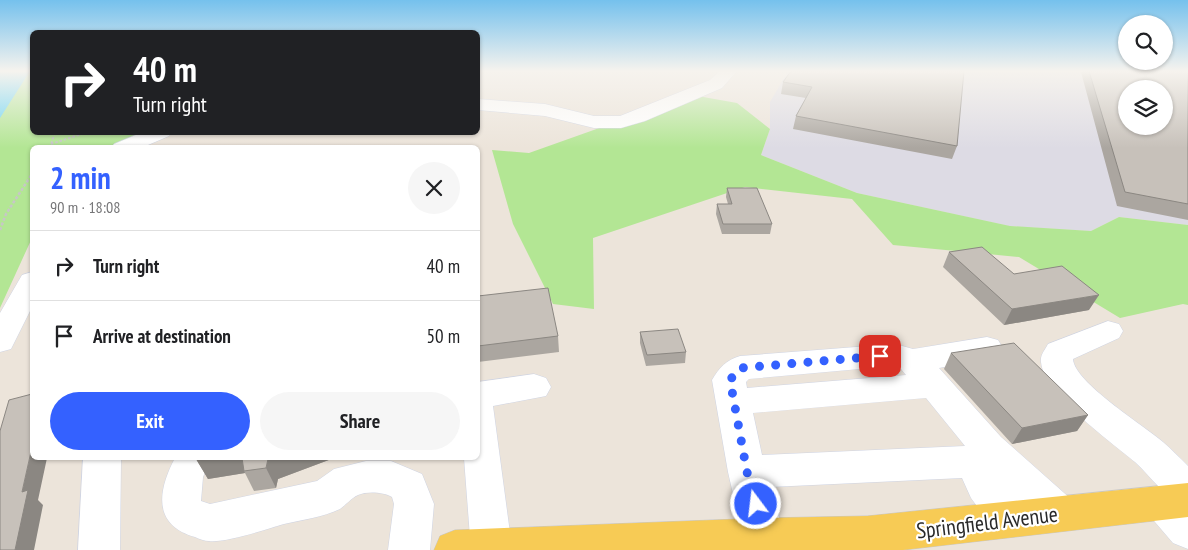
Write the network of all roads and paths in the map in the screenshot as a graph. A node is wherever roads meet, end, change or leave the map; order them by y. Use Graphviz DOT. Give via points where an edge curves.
graph roads {
  1 [pos="686,97"];
  2 [pos="480,105"];
  3 [pos="80,135"];
  4 [pos="154,135"];
  5 [pos="54,145"];
  6 [pos="129,145"];
  7 [pos="30,177"];
  8 [pos="0,230"];
  9 [pos="30,287"];
  10 [pos="14,331"];
  11 [pos="1108,331"];
  12 [pos="987,348"];
  13 [pos="912,361"];
  14 [pos="936,385"];
  15 [pos="534,388"];
  16 [pos="480,395"];
  17 [pos="733,402"];
  18 [pos="985,454"];
  19 [pos="102,460"];
  20 [pos="192,460"];
  21 [pos="476,460"];
  22 [pos="747,472"];
  23 [pos="1182,506"];
  24 [pos="1058,513"];
  25 [pos="1010,519"];
  26 [pos="764,536"];
  27 [pos="869,542"];
  28 [pos="473,549"];
  29 [pos="99,550"];
  30 [pos="410,550"];
  1 -- 2 [label="street" via="621,122 594,122 545,110"];
  3 -- 5 [label="path"];
  4 -- 6 [label="street"];
  7 -- 8 [label="path" via="6,214"];
  9 -- 10 [label="street"];
  11 -- 23 [label="street" via="1059,352 1056,363 1080,396 1150,453"];
  12 -- 13 [label="street"];
  13 -- 14 [label="street"];
  13 -- 17 [label="street" via="887,355 740,368 730,380"];
  14 -- 17 [label="street"];
  14 -- 18 [label="street"];
  15 -- 16 [label="street"];
  17 -- 22 [label="street"];
  18 -- 22 [label="street"];
  18 -- 24 [label="street"];
  18 -- 25 [label="street" via="978,470 985,486"];
  19 -- 29 [label="street"];
  20 -- 30 [label="street" via="184,477 181,507 191,518 210,523 328,496 348,481 391,477 408,486 414,504"];
  21 -- 28 [label="street"];
  22 -- 26 [label="street"];
  23 -- 24 [label="main road, Springfield Avenue"];
  24 -- 25 [label="main road, Springfield Avenue"];
  25 -- 27 [label="main road, Springfield Avenue"];
  26 -- 27 [label="main road, Springfield Avenue"];
  26 -- 28 [label="main road, Springfield Avenue"];
}
